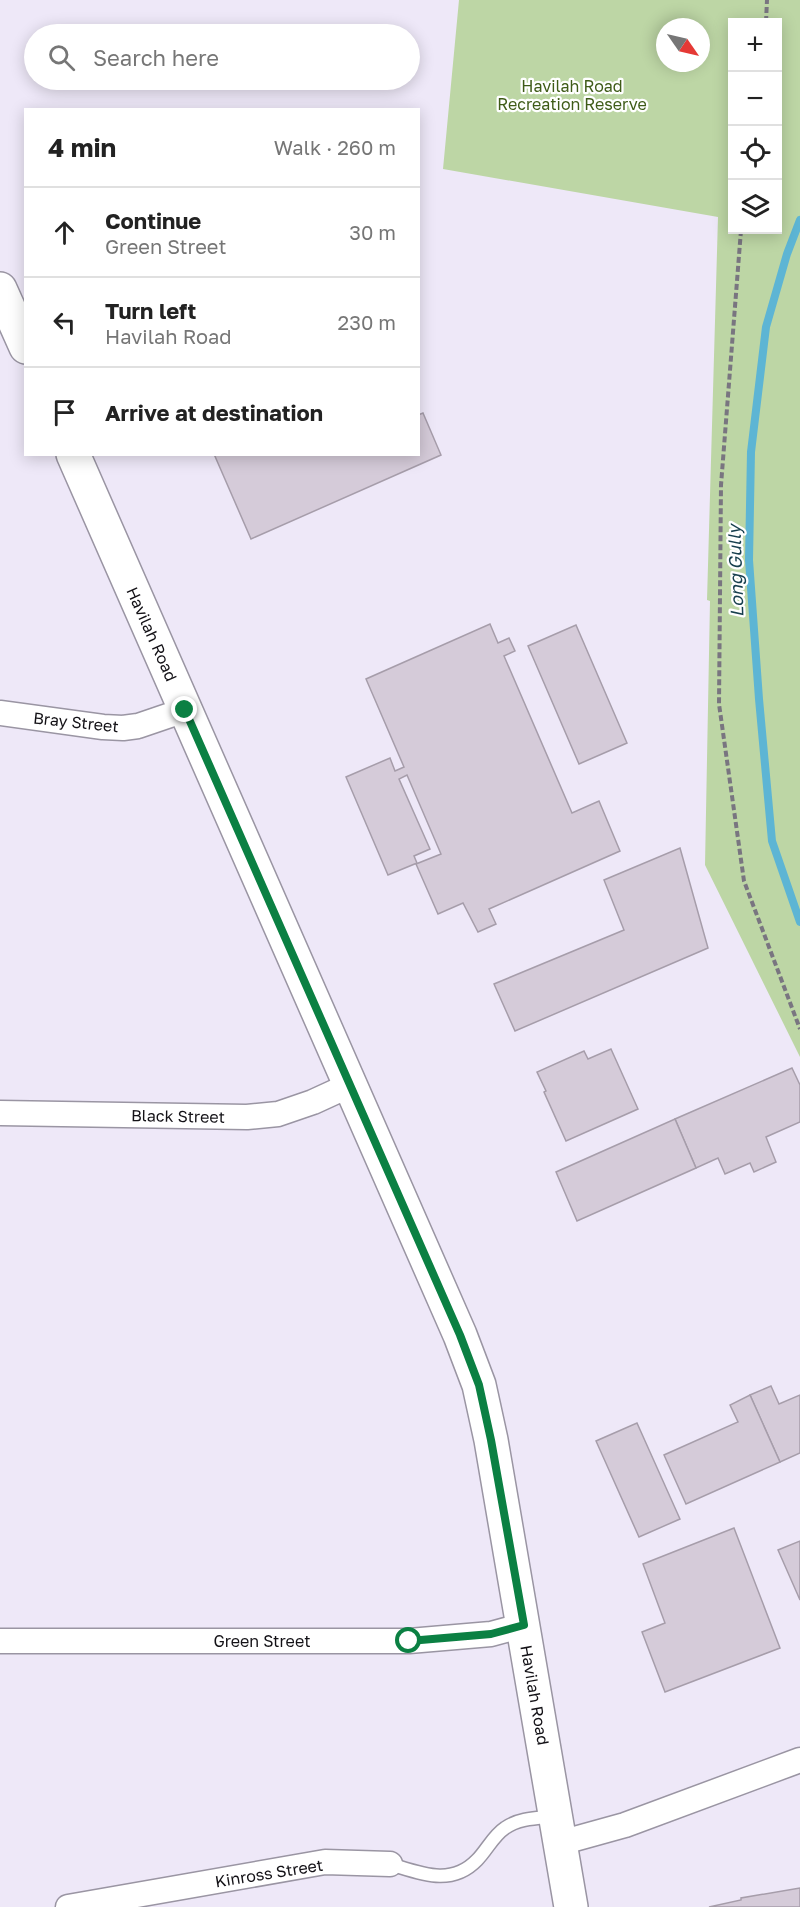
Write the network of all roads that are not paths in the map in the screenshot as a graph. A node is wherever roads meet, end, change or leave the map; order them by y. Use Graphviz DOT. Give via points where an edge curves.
graph roads {
  1 [pos="0,289"];
  2 [pos="24,343"];
  3 [pos="74,456"];
  4 [pos="185,710"];
  5 [pos="0,713"];
  6 [pos="350,1084"];
  7 [pos="0,1113"];
  8 [pos="524,1625"];
  9 [pos="0,1641"];
  10 [pos="800,1760"];
  11 [pos="558,1829"];
  12 [pos="390,1864"];
  13 [pos="68,1907"];
  14 [pos="571,1907"];
  1 -- 2 [label="street"];
  3 -- 4 [label="street, Havilah Road"];
  4 -- 5 [label="street, Bray Street" via="123,728"];
  4 -- 6 [label="street, Havilah Road"];
  6 -- 7 [label="street, Black Street" via="279,1114 247,1118"];
  6 -- 8 [label="street, Havilah Road" via="479,1385"];
  8 -- 9 [label="street, Green Street" via="491,1634 409,1641"];
  8 -- 11 [label="street, Havilah Road"];
  10 -- 11 [label="street, Kinross Street" via="625,1825"];
  11 -- 12 [label="lane, Kinross Street" via="524,1820 505,1827 477,1860 457,1874 430,1876"];
  11 -- 14 [label="street, Havilah Road"];
  12 -- 13 [label="street, Kinross Street" via="325,1862"];
}
